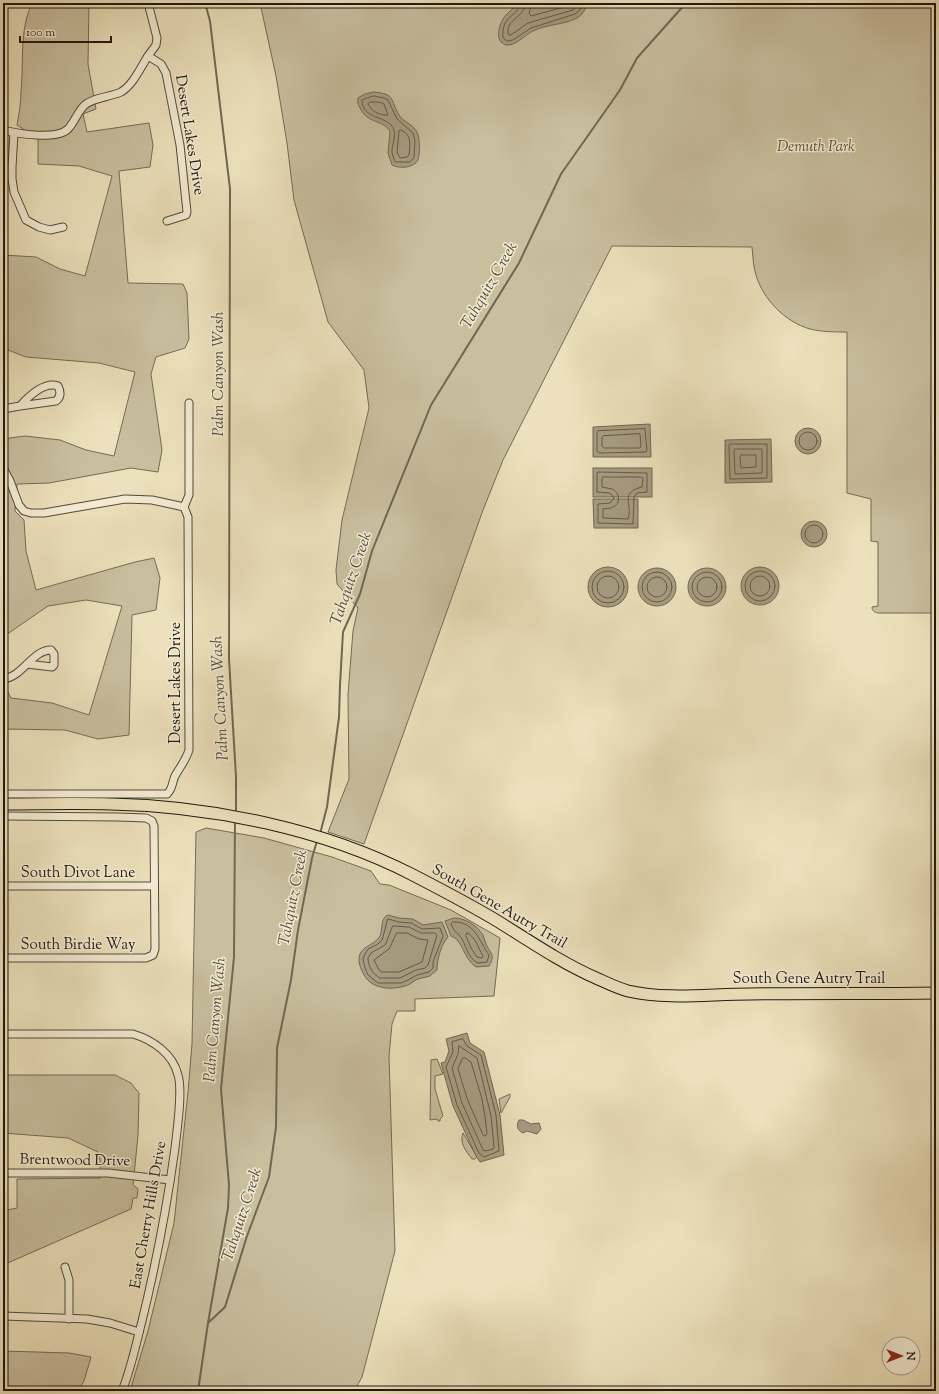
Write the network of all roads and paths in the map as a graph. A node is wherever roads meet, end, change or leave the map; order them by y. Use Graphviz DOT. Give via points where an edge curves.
graph roads {
  1 [pos="148,3"];
  2 [pos="148,56"];
  3 [pos="3,130"];
  4 [pos="14,133"];
  5 [pos="167,221"];
  6 [pos="63,227"];
  7 [pos="188,403"];
  8 [pos="20,406"];
  9 [pos="3,409"];
  10 [pos="3,468"];
  11 [pos="184,507"];
  12 [pos="27,664"];
  13 [pos="3,679"];
  14 [pos="3,794"];
  15 [pos="3,804"];
  16 [pos="3,816"];
  17 [pos="3,886"];
  18 [pos="154,886"];
  19 [pos="3,958"];
  20 [pos="936,993"];
  21 [pos="3,1034"];
  22 [pos="3,1173"];
  23 [pos="170,1180"];
  24 [pos="65,1267"];
  25 [pos="3,1316"];
  26 [pos="69,1319"];
  27 [pos="139,1332"];
  28 [pos="122,1391"];
  1 -- 2 [label="street" via="157,38 156,45"];
  2 -- 4 [label="street" via="121,92 86,104 68,129 62,133"];
  2 -- 5 [label="street, Desert Lakes Drive" via="165,69 180,145 187,212 186,215"];
  3 -- 4 [label="street"];
  4 -- 6 [label="street" via="12,178 14,192 26,220 50,230"];
  7 -- 11 [label="street, Desert Lakes Drive" via="189,495"];
  8 -- 8 [label="street" via="56,401 60,392 58,386 49,385 29,396"];
  8 -- 9 [label="street"];
  10 -- 11 [label="street" via="19,505 24,511 31,513 125,499 152,500"];
  11 -- 14 [label="street, Desert Lakes Drive" via="188,517 189,750 171,791 167,794"];
  12 -- 13 [label="street" via="20,671"];
  15 -- 20 [label="main road, South Gene Autry Trail" via="112,804 198,811 260,822 311,835 389,863 463,900 574,969 626,990 676,996"];
  16 -- 18 [label="street" via="146,818 152,821 154,826"];
  17 -- 18 [label="street, South Divot Lane"];
  18 -- 19 [label="street, South Birdie Way" via="153,955 146,958"];
  21 -- 23 [label="street, East Cherry Hills Drive" via="133,1034 159,1047 170,1057 178,1075 180,1094"];
  22 -- 23 [label="street, Brentwood Drive" via="108,1173"];
  23 -- 27 [label="street, East Cherry Hills Drive" via="153,1276"];
  24 -- 26 [label="street" via="70,1280"];
  25 -- 26 [label="street"];
  26 -- 27 [label="street" via="110,1323"];
  27 -- 28 [label="street, East Cherry Hills Drive"];
}
